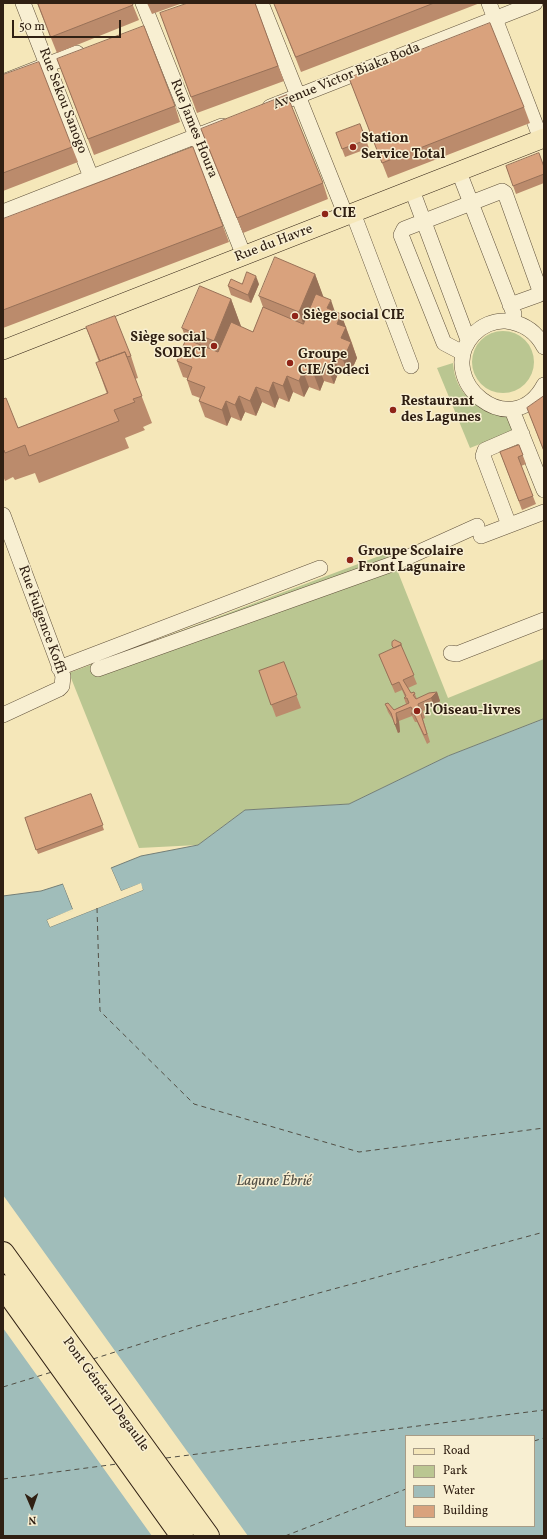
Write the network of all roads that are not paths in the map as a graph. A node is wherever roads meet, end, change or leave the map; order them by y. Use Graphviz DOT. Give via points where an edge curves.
graph roads {
  1 [pos="23,3"];
  2 [pos="143,3"];
  3 [pos="262,3"];
  4 [pos="489,3"];
  5 [pos="535,3"];
  6 [pos="495,19"];
  7 [pos="158,22"];
  8 [pos="136,30"];
  9 [pos="92,48"];
  10 [pos="47,65"];
  11 [pos="3,82"];
  12 [pos="298,96"];
  13 [pos="254,114"];
  14 [pos="233,122"];
  15 [pos="196,136"];
  16 [pos="543,139"];
  17 [pos="459,172"];
  18 [pos="91,177"];
  19 [pos="412,190"];
  20 [pos="471,203"];
  21 [pos="3,212"];
  22 [pos="349,215"];
  23 [pos="424,221"];
  24 [pos="244,256"];
  25 [pos="510,305"];
  26 [pos="517,322"];
  27 [pos="543,341"];
  28 [pos="465,347"];
  29 [pos="3,350"];
  30 [pos="411,366"];
  31 [pos="544,385"];
  32 [pos="512,410"];
  33 [pos="522,434"];
  34 [pos="544,490"];
  35 [pos="544,512"];
  36 [pos="3,515"];
  37 [pos="509,525"];
  38 [pos="320,568"];
  39 [pos="544,620"];
  40 [pos="451,653"];
  41 [pos="59,668"];
  42 [pos="98,669"];
  43 [pos="3,715"];
  44 [pos="3,1253"];
  45 [pos="3,1286"];
  46 [pos="182,1536"];
  47 [pos="208,1536"];
  1 -- 10 [label="street, Rue Sekou Sanogo"];
  2 -- 7 [label="street, Rue James Houra"];
  3 -- 12 [label="street"];
  4 -- 6 [label="street"];
  5 -- 6 [label="street, Avenue Victor Biaka Boda"];
  6 -- 12 [label="street, Avenue Victor Biaka Boda"];
  6 -- 16 [label="street"];
  7 -- 8 [label="street"];
  7 -- 15 [label="street, Rue James Houra"];
  9 -- 10 [label="street"];
  10 -- 11 [label="street"];
  10 -- 18 [label="street, Rue Sekou Sanogo"];
  12 -- 13 [label="street, Avenue Victor Biaka Boda"];
  12 -- 22 [label="street"];
  14 -- 15 [label="street"];
  15 -- 18 [label="street"];
  15 -- 24 [label="street, Rue James Houra"];
  16 -- 17 [label="main road, Rue du Havre"];
  17 -- 19 [label="main road, Rue du Havre"];
  17 -- 20 [label="street"];
  18 -- 21 [label="street"];
  19 -- 22 [label="main road, Rue du Havre"];
  19 -- 23 [label="street"];
  20 -- 23 [label="street"];
  20 -- 25 [label="street"];
  20 -- 25 [label="street" via="500,191 505,193 539,288 538,294"];
  22 -- 24 [label="main road, Rue du Havre"];
  22 -- 30 [label="street"];
  23 -- 28 [label="street"];
  23 -- 28 [label="street" via="404,229 401,235 444,343"];
  24 -- 29 [label="main road, Rue du Havre"];
  25 -- 26 [label="street"];
  26 -- 27 [label="street"];
  26 -- 28 [label="street" via="489,323 477,330"];
  28 -- 32 [label="street" via="462,367 465,380 473,391 483,402 502,410"];
  31 -- 32 [label="street" via="530,402"];
  32 -- 33 [label="street"];
  33 -- 34 [label="street"];
  33 -- 37 [label="street" via="485,450 483,456"];
  35 -- 37 [label="street"];
  36 -- 41 [label="street, Rue Fulgence Koffi"];
  37 -- 42 [label="street" via="480,531 395,564"];
  38 -- 41 [label="street"];
  39 -- 40 [label="street" via="457,654"];
  41 -- 43 [label="street, Rue Fulgence Koffi" via="63,682 59,689"];
  44 -- 47 [label="highway, Pont Général Degaulle"];
  45 -- 46 [label="highway, Pont Général Degaulle"];
}
